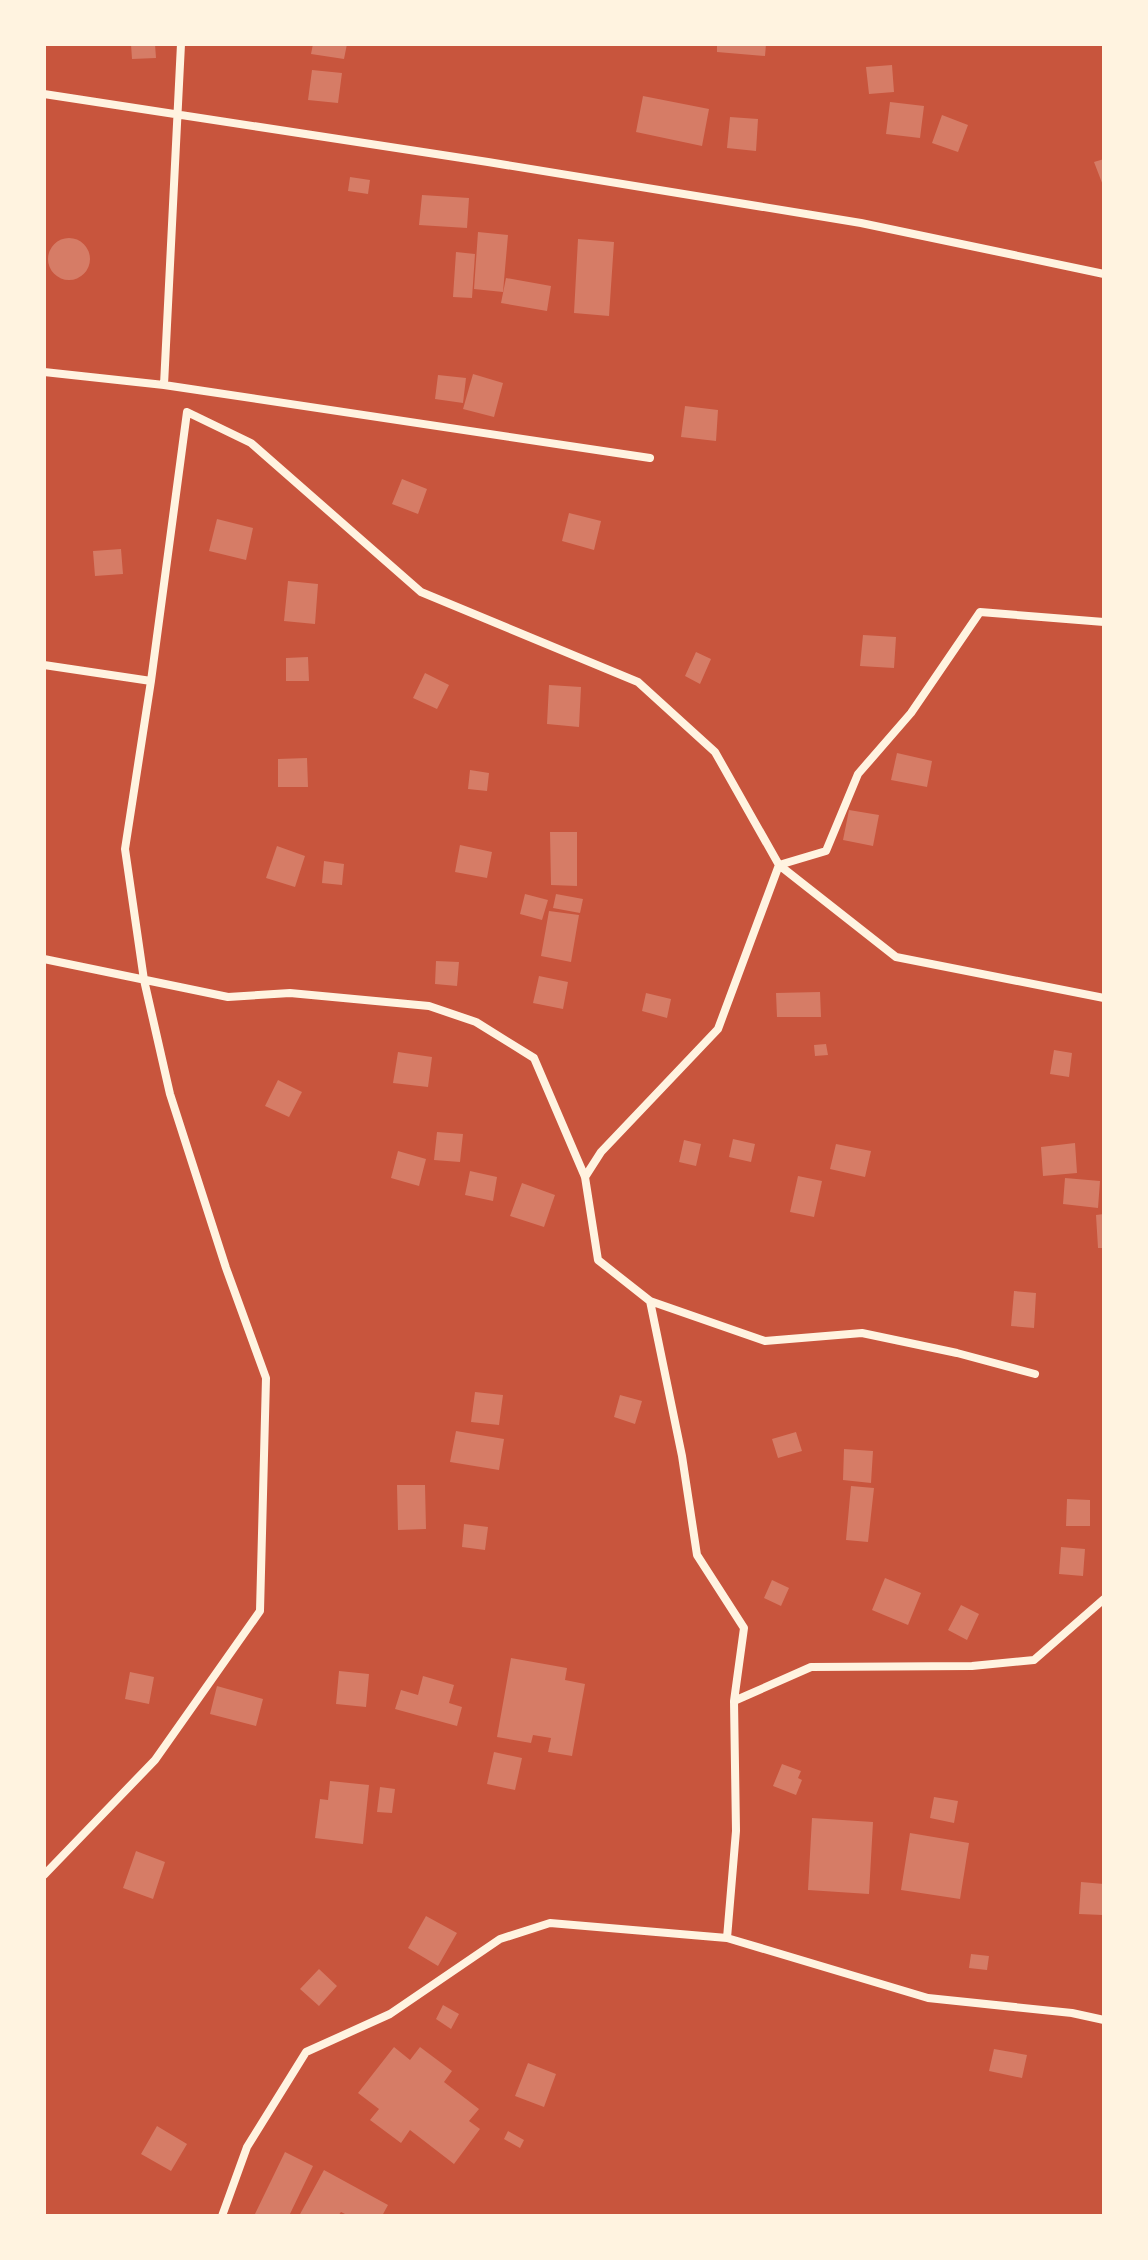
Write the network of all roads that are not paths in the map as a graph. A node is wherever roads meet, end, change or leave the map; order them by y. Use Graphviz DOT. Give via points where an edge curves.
graph roads {
  1 [pos="181,44"];
  2 [pos="44,94"];
  3 [pos="176,115"];
  4 [pos="1104,274"];
  5 [pos="44,372"];
  6 [pos="164,385"];
  7 [pos="650,458"];
  8 [pos="1104,622"];
  9 [pos="44,665"];
  10 [pos="151,681"];
  11 [pos="779,865"];
  12 [pos="44,959"];
  13 [pos="144,980"];
  14 [pos="1104,998"];
  15 [pos="585,1177"];
  16 [pos="650,1301"];
  17 [pos="1035,1374"];
  18 [pos="1104,1599"];
  19 [pos="734,1701"];
  20 [pos="44,1875"];
  21 [pos="727,1938"];
  22 [pos="1104,2020"];
  23 [pos="222,2216"];
  1 -- 3 [label="street"];
  2 -- 3 [label="street"];
  3 -- 4 [label="street" via="861,223"];
  3 -- 6 [label="street"];
  5 -- 6 [label="street"];
  6 -- 7 [label="street"];
  8 -- 11 [label="street" via="980,612 911,713 858,774 826,851"];
  9 -- 10 [label="street"];
  10 -- 11 [label="street" via="187,412 251,443 421,592 638,682 715,752"];
  10 -- 13 [label="street" via="125,849"];
  11 -- 14 [label="street" via="896,957"];
  11 -- 15 [label="street" via="718,1029 601,1152"];
  12 -- 13 [label="street"];
  13 -- 15 [label="street" via="228,997 290,993 429,1006 476,1022 534,1058"];
  13 -- 20 [label="street" via="170,1094 266,1378 260,1611 155,1760"];
  15 -- 16 [label="street" via="598,1260"];
  16 -- 17 [label="street" via="765,1341 862,1333"];
  16 -- 19 [label="street" via="697,1555 744,1628"];
  18 -- 19 [label="street" via="1034,1660 972,1666 811,1667"];
  19 -- 21 [label="street" via="736,1831"];
  21 -- 22 [label="street" via="928,1998"];
  21 -- 23 [label="street" via="550,1923 500,1939 390,2014 306,2052 247,2147"];
}
